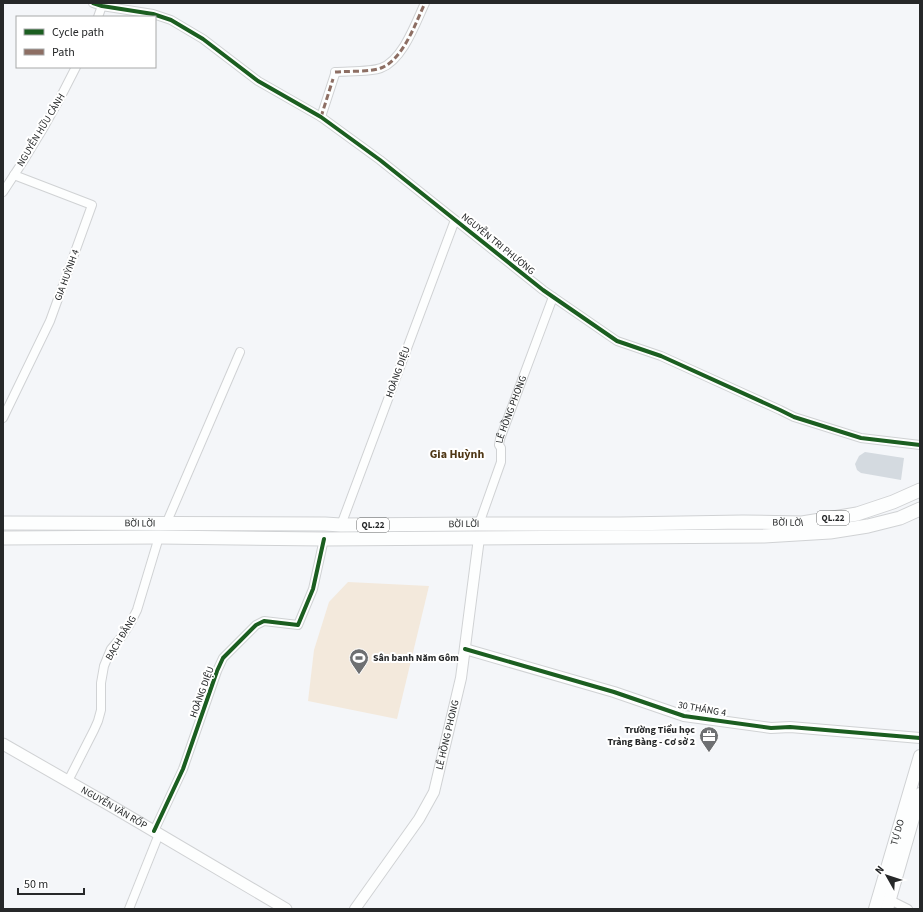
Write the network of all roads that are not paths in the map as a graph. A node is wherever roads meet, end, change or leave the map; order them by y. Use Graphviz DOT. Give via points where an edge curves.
graph roads {
  1 [pos="92,3"];
  2 [pos="425,3"];
  3 [pos="102,5"];
  4 [pos="98,16"];
  5 [pos="76,68"];
  6 [pos="320,117"];
  7 [pos="14,175"];
  8 [pos="3,192"];
  9 [pos="455,220"];
  10 [pos="554,297"];
  11 [pos="240,352"];
  12 [pos="3,418"];
  13 [pos="920,445"];
  14 [pos="920,490"];
  15 [pos="920,509"];
  16 [pos="920,516"];
  17 [pos="900,518"];
  18 [pos="3,523"];
  19 [pos="166,524"];
  20 [pos="479,524"];
  21 [pos="342,525"];
  22 [pos="159,537"];
  23 [pos="3,538"];
  24 [pos="479,538"];
  25 [pos="324,539"];
  26 [pos="465,649"];
  27 [pos="920,738"];
  28 [pos="3,744"];
  29 [pos="920,756"];
  30 [pos="68,781"];
  31 [pos="920,794"];
  32 [pos="156,832"];
  33 [pos="885,902"];
  34 [pos="129,909"];
  35 [pos="286,909"];
  36 [pos="355,909"];
  37 [pos="875,909"];
  38 [pos="908,909"];
  1 -- 3 [label="street, NGUYỄN TRI PHƯƠNG"];
  2 -- 6 [label="street" via="411,34 399,54 390,63 381,68 334,75"];
  3 -- 4 [label="street"];
  3 -- 6 [label="street, NGUYỄN TRI PHƯƠNG" via="153,14 171,20 258,81"];
  5 -- 7 [label="street, NGUYỄN HỮU CẢNH" via="63,94"];
  6 -- 9 [label="street, NGUYỄN TRI PHƯƠNG" via="380,160"];
  7 -- 8 [label="street, NGUYỄN HỮU CẢNH"];
  7 -- 12 [label="street, GIA HUỲNH 4" via="92,205 50,321"];
  9 -- 10 [label="street, NGUYỄN TRI PHƯƠNG"];
  9 -- 21 [label="street, HOÀNG DIỆU"];
  10 -- 13 [label="street, NGUYỄN TRI PHƯƠNG" via="617,341 661,356 794,417 860,438"];
  10 -- 20 [label="street, LÊ HỒNG PHONG" via="500,439 501,462"];
  11 -- 19 [label="street"];
  14 -- 20 [label="highway, BỜI LỜI / QL.22" via="857,514 802,523"];
  15 -- 17 [label="highway, BỜI LỜI / QL.22"];
  16 -- 17 [label="main road"];
  17 -- 24 [label="highway, BỜI LỜI / QL.22" via="830,532 764,536"];
  18 -- 19 [label="highway, BỜI LỜI / QL.22"];
  19 -- 21 [label="highway, BỜI LỜI / QL.22"];
  20 -- 21 [label="highway, BỜI LỜI / QL.22"];
  20 -- 24 [label="highway"];
  22 -- 23 [label="highway, BỜI LỜI / QL.22"];
  22 -- 25 [label="highway, BỜI LỜI / QL.22"];
  22 -- 30 [label="street, BẠCH ĐẰNG" via="137,610 123,635 111,649 104,666 98,721"];
  24 -- 25 [label="highway, BỜI LỜI / QL.22"];
  24 -- 26 [label="street, LÊ HỒNG PHONG"];
  25 -- 32 [label="street, HOÀNG DIỆU" via="313,589 298,625 264,621 256,625 223,658 183,769"];
  26 -- 27 [label="street, 30 THÁNG 4" via="614,692 684,716 771,728 790,727"];
  26 -- 36 [label="street, LÊ HỒNG PHONG" via="461,678 434,792 419,819"];
  28 -- 30 [label="main road, NGUYỄN VĂN RỐP"];
  29 -- 33 [label="main road, TỰ DO"];
  30 -- 32 [label="main road, NGUYỄN VĂN RỐP"];
  31 -- 33 [label="main road"];
  32 -- 34 [label="street, HOÀNG DIỆU"];
  32 -- 35 [label="main road, NGUYỄN VĂN RỐP"];
  33 -- 37 [label="main road, TỰ DO"];
  33 -- 38 [label="street"];
}
